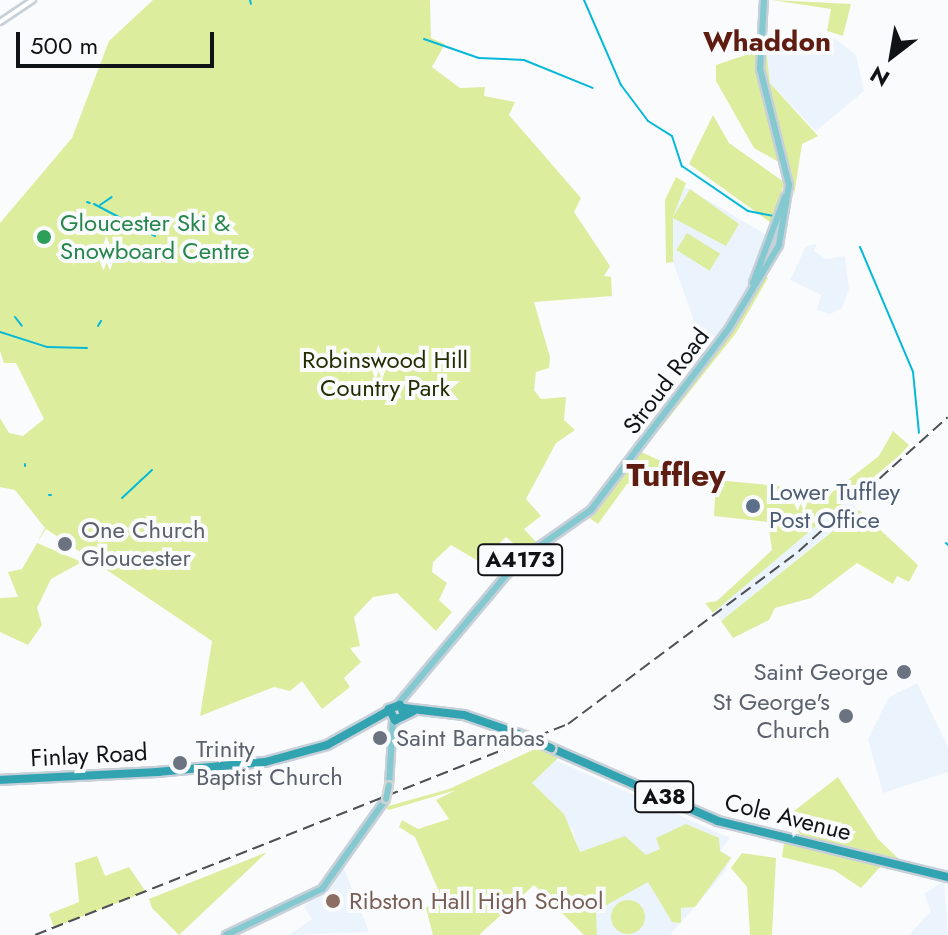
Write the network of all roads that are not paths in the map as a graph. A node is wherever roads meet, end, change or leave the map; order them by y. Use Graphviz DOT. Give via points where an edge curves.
graph roads {
  1 [pos="33,0"];
  2 [pos="764,0"];
  3 [pos="0,22"];
  4 [pos="395,713"];
  5 [pos="0,780"];
  6 [pos="948,877"];
  7 [pos="226,935"];
  1 -- 3 [label="street"];
  2 -- 4 [label="main road, Stroud Road / A4173" via="760,48 787,170 784,233 749,296 591,510 517,562 409,689"];
  4 -- 5 [label="highway, Finlay Road / A38" via="306,751 162,773"];
  4 -- 6 [label="highway, Cole Avenue / A38, bridge" via="467,716 718,821"];
  4 -- 7 [label="main road, bridge" via="386,799 322,889"];
}
